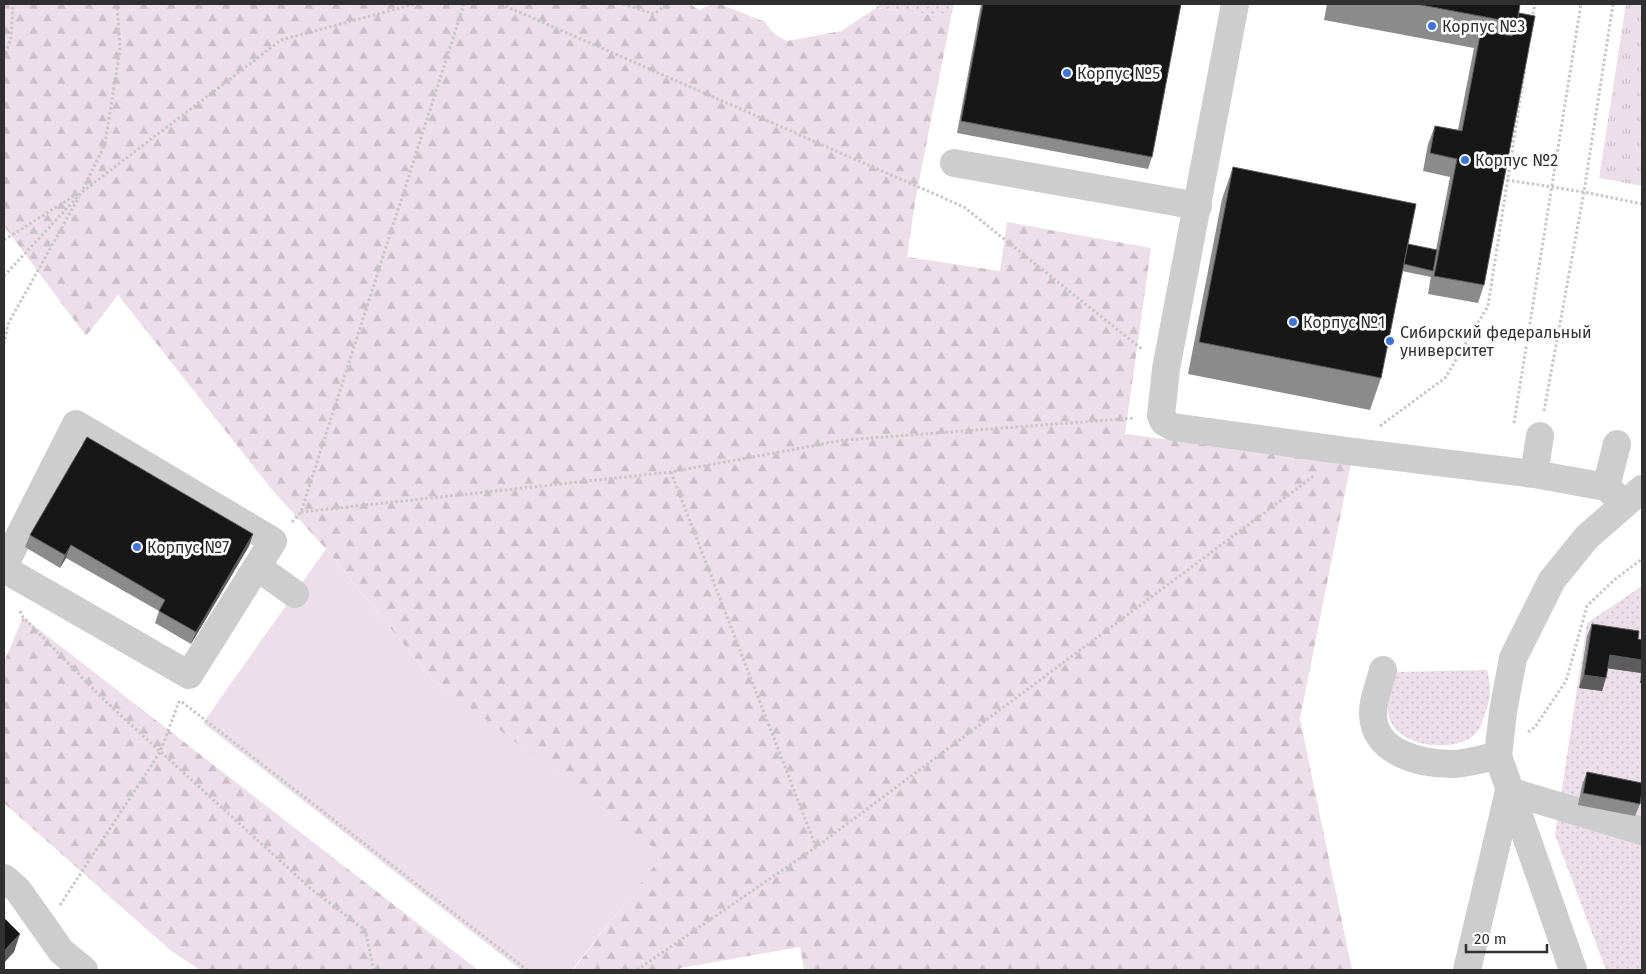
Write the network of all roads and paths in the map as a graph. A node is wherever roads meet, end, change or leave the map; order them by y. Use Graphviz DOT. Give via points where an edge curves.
graph roads {
  1 [pos="13,4"];
  2 [pos="117,4"];
  3 [pos="415,4"];
  4 [pos="464,4"];
  5 [pos="501,4"];
  6 [pos="623,4"];
  7 [pos="667,4"];
  8 [pos="1235,4"];
  9 [pos="1535,4"];
  10 [pos="1581,4"];
  11 [pos="1613,4"];
  12 [pos="1532,23"];
  13 [pos="4,58"];
  14 [pos="1526,62"];
  15 [pos="954,163"];
  16 [pos="1501,178"];
  17 [pos="1508,180"];
  18 [pos="1551,187"];
  19 [pos="82,192"];
  20 [pos="1584,192"];
  21 [pos="1642,204"];
  22 [pos="1198,206"];
  23 [pos="4,240"];
  24 [pos="4,276"];
  25 [pos="4,344"];
  26 [pos="1166,369"];
  27 [pos="1160,416"];
  28 [pos="1540,436"];
  29 [pos="1616,444"];
  30 [pos="1346,452"];
  31 [pos="672,472"];
  32 [pos="1534,474"];
  33 [pos="1503,480"];
  34 [pos="1624,493"];
  35 [pos="1642,559"];
  36 [pos="257,567"];
  37 [pos="4,568"];
  38 [pos="295,594"];
  39 [pos="19,608"];
  40 [pos="1384,670"];
  41 [pos="189,675"];
  42 [pos="180,700"];
  43 [pos="160,752"];
  44 [pos="1498,756"];
  45 [pos="1509,791"];
  46 [pos="1642,831"];
  47 [pos="816,847"];
  48 [pos="4,878"];
  49 [pos="45,928"];
  50 [pos="56,961"];
  51 [pos="84,970"];
  52 [pos="374,970"];
  53 [pos="527,970"];
  54 [pos="637,970"];
  55 [pos="1467,970"];
  56 [pos="1573,970"];
  1 -- 13 [label="path" via="11,38"];
  2 -- 19 [label="path" via="120,49 105,144"];
  3 -- 19 [label="path" via="281,40"];
  4 -- 31 [label="path" via="301,512"];
  5 -- 26 [label="path" via="964,207"];
  6 -- 7 [label="path" via="654,14"];
  8 -- 22 [label="lane"];
  9 -- 12 [label="path"];
  10 -- 18 [label="path"];
  11 -- 20 [label="path"];
  14 -- 17 [label="path"];
  15 -- 22 [label="lane"];
  16 -- 17 [label="path"];
  17 -- 18 [label="path"];
  17 -- 30 [label="path" via="1488,306 1445,378"];
  18 -- 20 [label="path"];
  18 -- 33 [label="path"];
  19 -- 23 [label="path"];
  19 -- 24 [label="path"];
  19 -- 25 [label="path" via="8,324"];
  20 -- 21 [label="path"];
  20 -- 28 [label="path"];
  22 -- 26 [label="lane"];
  26 -- 27 [label="lane"];
  27 -- 30 [label="lane" via="1173,427"];
  27 -- 31 [label="path" via="844,440"];
  28 -- 32 [label="lane"];
  29 -- 34 [label="lane"];
  30 -- 33 [label="lane"];
  30 -- 47 [label="path"];
  31 -- 47 [label="path"];
  32 -- 33 [label="lane"];
  32 -- 34 [label="lane"];
  34 -- 44 [label="lane" via="1552,580 1517,649"];
  35 -- 44 [label="path" via="1587,606 1566,680 1535,727"];
  36 -- 37 [label="lane" via="273,541 76,424"];
  36 -- 38 [label="lane"];
  36 -- 41 [label="lane"];
  37 -- 41 [label="lane"];
  39 -- 43 [label="path" via="23,617 105,701"];
  40 -- 44 [label="lane" via="1373,714 1377,736 1393,751 1432,762 1450,772"];
  41 -- 42 [label="path"];
  42 -- 43 [label="path"];
  42 -- 53 [label="path"];
  43 -- 49 [label="path"];
  43 -- 52 [label="path" via="310,888 365,930"];
  44 -- 45 [label="lane"];
  45 -- 46 [label="lane"];
  45 -- 55 [label="lane"];
  45 -- 56 [label="lane"];
  47 -- 54 [label="path"];
  48 -- 49 [label="lane" via="18,890"];
  49 -- 50 [label="lane"];
  50 -- 51 [label="lane"];
}
